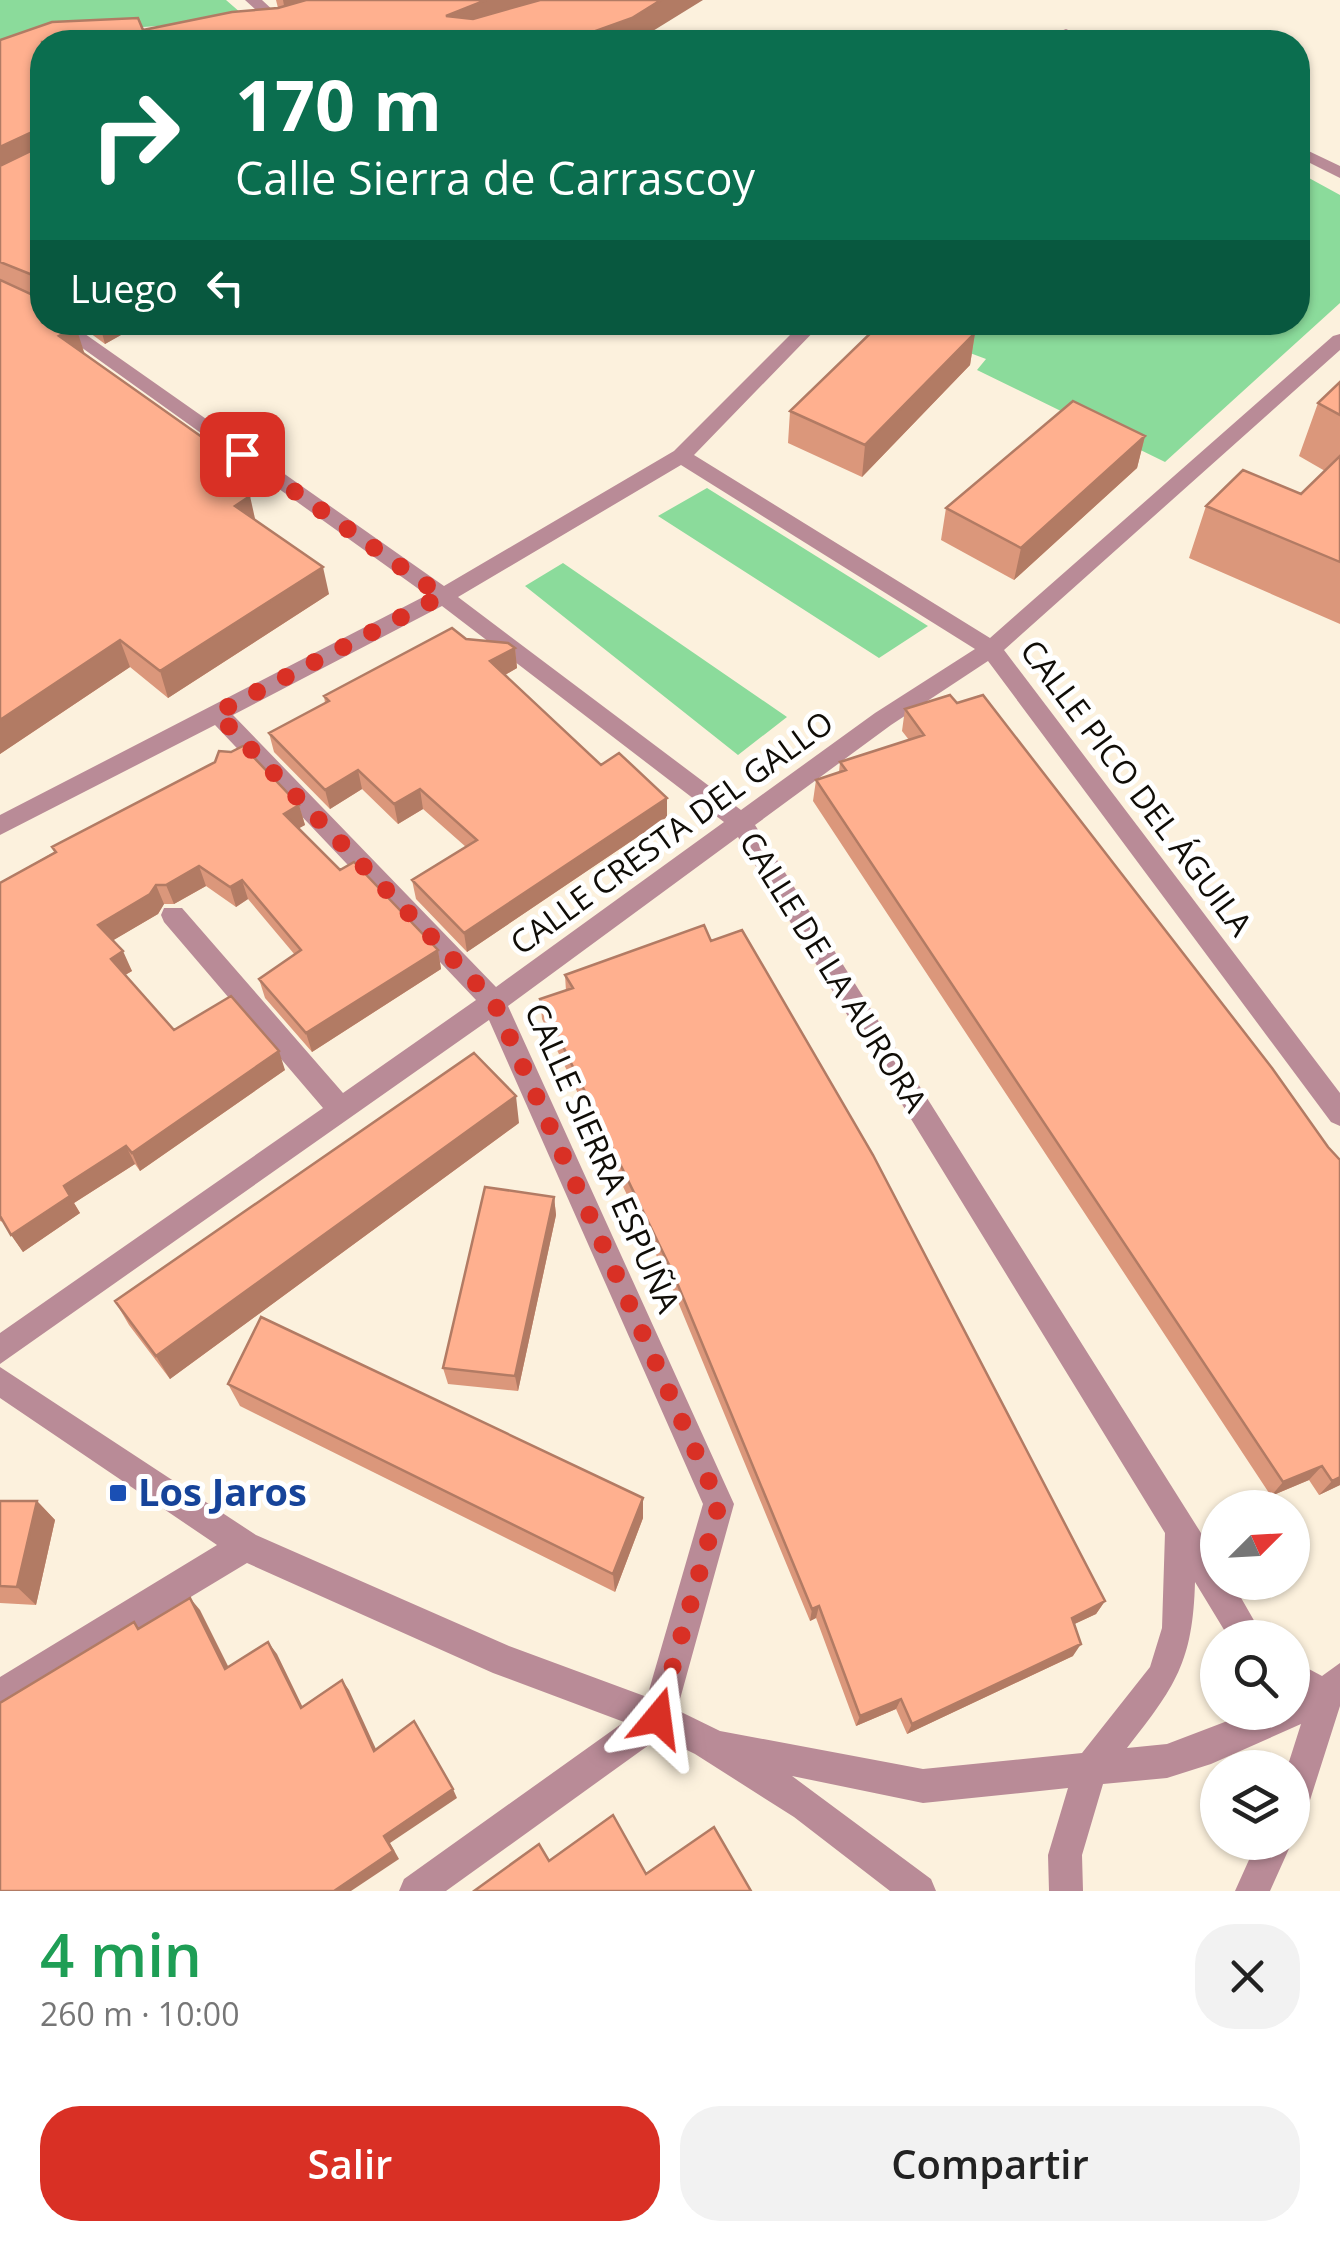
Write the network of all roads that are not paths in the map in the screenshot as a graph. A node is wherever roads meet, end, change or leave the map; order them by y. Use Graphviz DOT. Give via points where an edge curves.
graph roads {
  1 [pos="254,0"];
  2 [pos="300,21"];
  3 [pos="282,26"];
  4 [pos="262,28"];
  5 [pos="1310,158"];
  6 [pos="1340,173"];
  7 [pos="72,335"];
  8 [pos="801,335"];
  9 [pos="1340,340"];
  10 [pos="681,456"];
  11 [pos="442,596"];
  12 [pos="992,648"];
  13 [pos="216,713"];
  14 [pos="741,822"];
  15 [pos="0,826"];
  16 [pos="173,915"];
  17 [pos="494,1002"];
  18 [pos="341,1110"];
  19 [pos="1340,1114"];
  20 [pos="0,1350"];
  21 [pos="0,1381"];
  22 [pos="1181,1531"];
  23 [pos="245,1546"];
  24 [pos="1237,1620"];
  25 [pos="1333,1688"];
  26 [pos="0,1696"];
  27 [pos="1310,1701"];
  28 [pos="658,1718"];
  29 [pos="1251,1730"];
  30 [pos="707,1742"];
  31 [pos="1310,1755"];
  32 [pos="1090,1768"];
  33 [pos="1267,1860"];
  34 [pos="416,1891"];
  35 [pos="919,1891"];
  36 [pos="1066,1891"];
  37 [pos="1252,1891"];
  1 -- 3 [label="street"];
  2 -- 3 [label="street"];
  3 -- 4 [label="street"];
  5 -- 6 [label="street"];
  7 -- 11 [label="street, CALLE DE LA AURORA"];
  8 -- 10 [label="street"];
  9 -- 12 [label="street, CALLE CRESTA DEL GALLO"];
  10 -- 11 [label="street"];
  10 -- 12 [label="street, CALLE PICO DEL ÁGUILA"];
  11 -- 13 [label="street"];
  11 -- 14 [label="street, CALLE DE LA AURORA"];
  12 -- 14 [label="street, CALLE CRESTA DEL GALLO"];
  12 -- 19 [label="street, CALLE PICO DEL ÁGUILA"];
  13 -- 15 [label="street"];
  13 -- 17 [label="street, CALLE SIERRA ESPUÑA"];
  14 -- 17 [label="street, CALLE CRESTA DEL GALLO"];
  14 -- 22 [label="street, CALLE DE LA AURORA"];
  16 -- 18 [label="street"];
  17 -- 18 [label="street, CALLE CRESTA DEL GALLO"];
  17 -- 28 [label="street, CALLE SIERRA ESPUÑA" via="719,1504"];
  18 -- 20 [label="street, CALLE CRESTA DEL GALLO"];
  21 -- 23 [label="street"];
  22 -- 24 [label="street, CALLE DE LA AURORA"];
  22 -- 32 [label="street" via="1178,1628 1163,1676"];
  23 -- 26 [label="street"];
  23 -- 28 [label="street" via="504,1661"];
  25 -- 27 [label="street"];
  25 -- 31 [label="street"];
  28 -- 30 [label="street"];
  28 -- 34 [label="street"];
  29 -- 32 [label="street" via="1167,1760"];
  30 -- 32 [label="street" via="923,1786"];
  30 -- 35 [label="street"];
  32 -- 36 [label="street" via="1064,1856"];
  33 -- 37 [label="street"];
}
